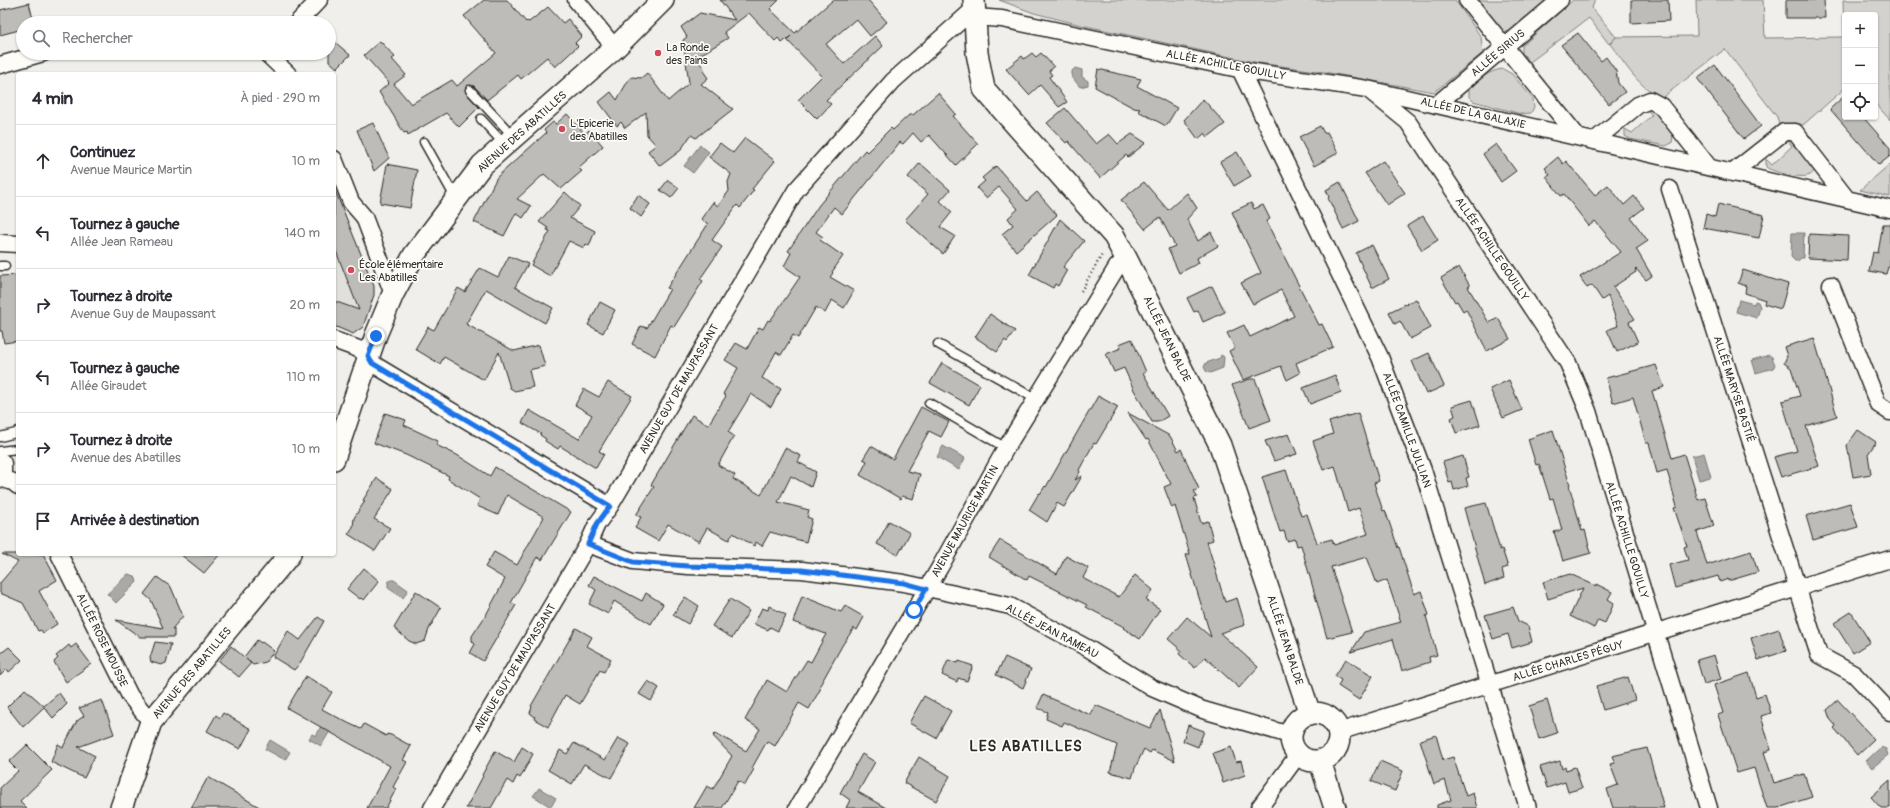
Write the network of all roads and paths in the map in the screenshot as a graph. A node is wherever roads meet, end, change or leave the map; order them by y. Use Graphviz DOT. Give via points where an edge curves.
graph roads {
  1 [pos="319,0"];
  2 [pos="576,0"];
  3 [pos="662,0"];
  4 [pos="1467,0"];
  5 [pos="1560,0"];
  6 [pos="975,8"];
  7 [pos="304,16"];
  8 [pos="615,48"];
  9 [pos="1504,48"];
  10 [pos="18,60"];
  11 [pos="275,60"];
  12 [pos="0,65"];
  13 [pos="1240,69"];
  14 [pos="286,72"];
  15 [pos="1367,89"];
  16 [pos="470,90"];
  17 [pos="1436,105"];
  18 [pos="481,119"];
  19 [pos="1578,137"];
  20 [pos="1594,141"];
  21 [pos="424,142"];
  22 [pos="510,142"];
  23 [pos="336,164"];
  24 [pos="1709,167"];
  25 [pos="1732,173"];
  26 [pos="1670,189"];
  27 [pos="456,199"];
  28 [pos="1847,199"];
  29 [pos="1890,209"];
  30 [pos="0,244"];
  31 [pos="16,244"];
  32 [pos="1126,258"];
  33 [pos="1831,286"];
  34 [pos="393,294"];
  35 [pos="336,341"];
  36 [pos="938,344"];
  37 [pos="368,356"];
  38 [pos="1036,399"];
  39 [pos="929,402"];
  40 [pos="1890,412"];
  41 [pos="16,433"];
  42 [pos="0,437"];
  43 [pos="1006,448"];
  44 [pos="16,449"];
  45 [pos="0,451"];
  46 [pos="336,453"];
  47 [pos="0,464"];
  48 [pos="0,474"];
  49 [pos="0,478"];
  50 [pos="16,484"];
  51 [pos="610,506"];
  52 [pos="588,544"];
  53 [pos="60,556"];
  54 [pos="288,556"];
  55 [pos="1890,559"];
  56 [pos="926,589"];
  57 [pos="1798,589"];
  58 [pos="1655,634"];
  59 [pos="1490,686"];
  60 [pos="1890,712"];
  61 [pos="1310,714"];
  62 [pos="151,722"];
  63 [pos="1338,732"];
  64 [pos="1290,735"];
  65 [pos="1298,755"];
  66 [pos="1320,761"];
  67 [pos="122,808"];
  68 [pos="432,808"];
  69 [pos="797,808"];
  70 [pos="1259,808"];
  71 [pos="1335,808"];
  72 [pos="1528,808"];
  73 [pos="1708,808"];
  1 -- 7 [label="street"];
  2 -- 8 [label="street"];
  3 -- 8 [label="street, AVENUE DES ABATILLES"];
  4 -- 9 [label="street"];
  5 -- 9 [label="street, ALLÉE SIRIUS"];
  6 -- 13 [label="street, ALLÉE ACHILLE GOUILLY" via="1002,19"];
  6 -- 32 [label="street, ALLÉE JEAN BALDE" via="976,53 984,89 1114,236"];
  6 -- 51 [label="street, AVENUE GUY DE MAUPASSANT" via="893,82 796,190"];
  8 -- 22 [label="street, AVENUE DES ABATILLES"];
  9 -- 17 [label="street, ALLÉE SIRIUS"];
  9 -- 19 [label="street"];
  10 -- 12 [label="street"];
  11 -- 14 [label="street"];
  13 -- 15 [label="street, ALLÉE ACHILLE GOUILLY"];
  13 -- 59 [label="street, ALLÉE CAMILLE JULLIAN" via="1380,357 1423,470"];
  15 -- 17 [label="street, ALLÉE DE LA GALAXIE"];
  15 -- 58 [label="street, ALLÉE ACHILLE GOUILLY" via="1408,122 1568,363 1588,412"];
  16 -- 22 [label="lane"];
  17 -- 19 [label="street, ALLÉE DE LA GALAXIE"];
  18 -- 22 [label="lane"];
  19 -- 20 [label="street, ALLÉE DE LA GALAXIE"];
  20 -- 24 [label="street, ALLÉE DE LA GALAXIE"];
  20 -- 24 [label="street" via="1638,105 1650,100 1661,106"];
  21 -- 27 [label="lane"];
  22 -- 27 [label="street, AVENUE DES ABATILLES" via="482,165"];
  23 -- 34 [label="street" via="351,202 364,217"];
  24 -- 25 [label="street, ALLÉE DE LA GALAXIE"];
  25 -- 28 [label="street, ALLÉE DE LA GALAXIE"];
  25 -- 28 [label="street" via="1784,132 1795,132"];
  26 -- 57 [label="street, ALLÉE MARYSE BASTIÉ"];
  27 -- 34 [label="street, AVENUE DES ABATILLES" via="414,255"];
  28 -- 29 [label="street, ALLÉE DE LA GALAXIE"];
  30 -- 31 [label="street"];
  32 -- 38 [label="street, AVENUE MAURICE MARTIN" via="1116,267"];
  32 -- 61 [label="street, ALLÉE JEAN BALDE" via="1220,445"];
  33 -- 40 [label="street" via="1878,404"];
  34 -- 37 [label="street, AVENUE DES ABATILLES"];
  35 -- 37 [label="street" via="361,350"];
  36 -- 38 [label="lane"];
  37 -- 46 [label="street, AVENUE DES ABATILLES"];
  37 -- 51 [label="street" via="378,367"];
  38 -- 43 [label="street, AVENUE MAURICE MARTIN"];
  39 -- 43 [label="lane"];
  41 -- 42 [label="lane"];
  43 -- 56 [label="street, AVENUE MAURICE MARTIN"];
  44 -- 45 [label="lane"];
  47 -- 48 [label="main road"];
  49 -- 50 [label="street"];
  51 -- 52 [label="street, AVENUE GUY DE MAUPASSANT" via="597,524"];
  52 -- 56 [label="street, ALLÉE JEAN RAMEAU" via="633,562 802,570 904,583"];
  52 -- 68 [label="street, AVENUE GUY DE MAUPASSANT"];
  53 -- 62 [label="street, ALLÉE ROSE MOUSSE" via="130,696"];
  54 -- 62 [label="street, AVENUE DES ABATILLES"];
  55 -- 57 [label="street, ALLÉE CHARLES PÉGUY"];
  56 -- 64 [label="street, ALLÉE JEAN RAMEAU" via="1010,606 1089,649 1152,688 1204,710"];
  56 -- 69 [label="street, AVENUE MAURICE MARTIN"];
  57 -- 58 [label="street, ALLÉE CHARLES PÉGUY"];
  57 -- 60 [label="street, ALLÉE MARYSE BASTIÉ" via="1819,655 1854,674"];
  58 -- 59 [label="street, ALLÉE CHARLES PÉGUY"];
  58 -- 73 [label="street, ALLÉE ACHILLE GOUILLY"];
  59 -- 63 [label="street, ALLÉE CHARLES PÉGUY"];
  59 -- 72 [label="street, ALLÉE CAMILLE JULLIAN"];
  61 -- 63 [label="street" via="1324,715 1336,725"];
  61 -- 64 [label="street" via="1296,721"];
  62 -- 67 [label="street, AVENUE DES ABATILLES"];
  63 -- 66 [label="street" via="1339,740 1333,753"];
  64 -- 65 [label="street"];
  65 -- 66 [label="street" via="1312,761"];
  65 -- 70 [label="street"];
  66 -- 71 [label="street"];
}
